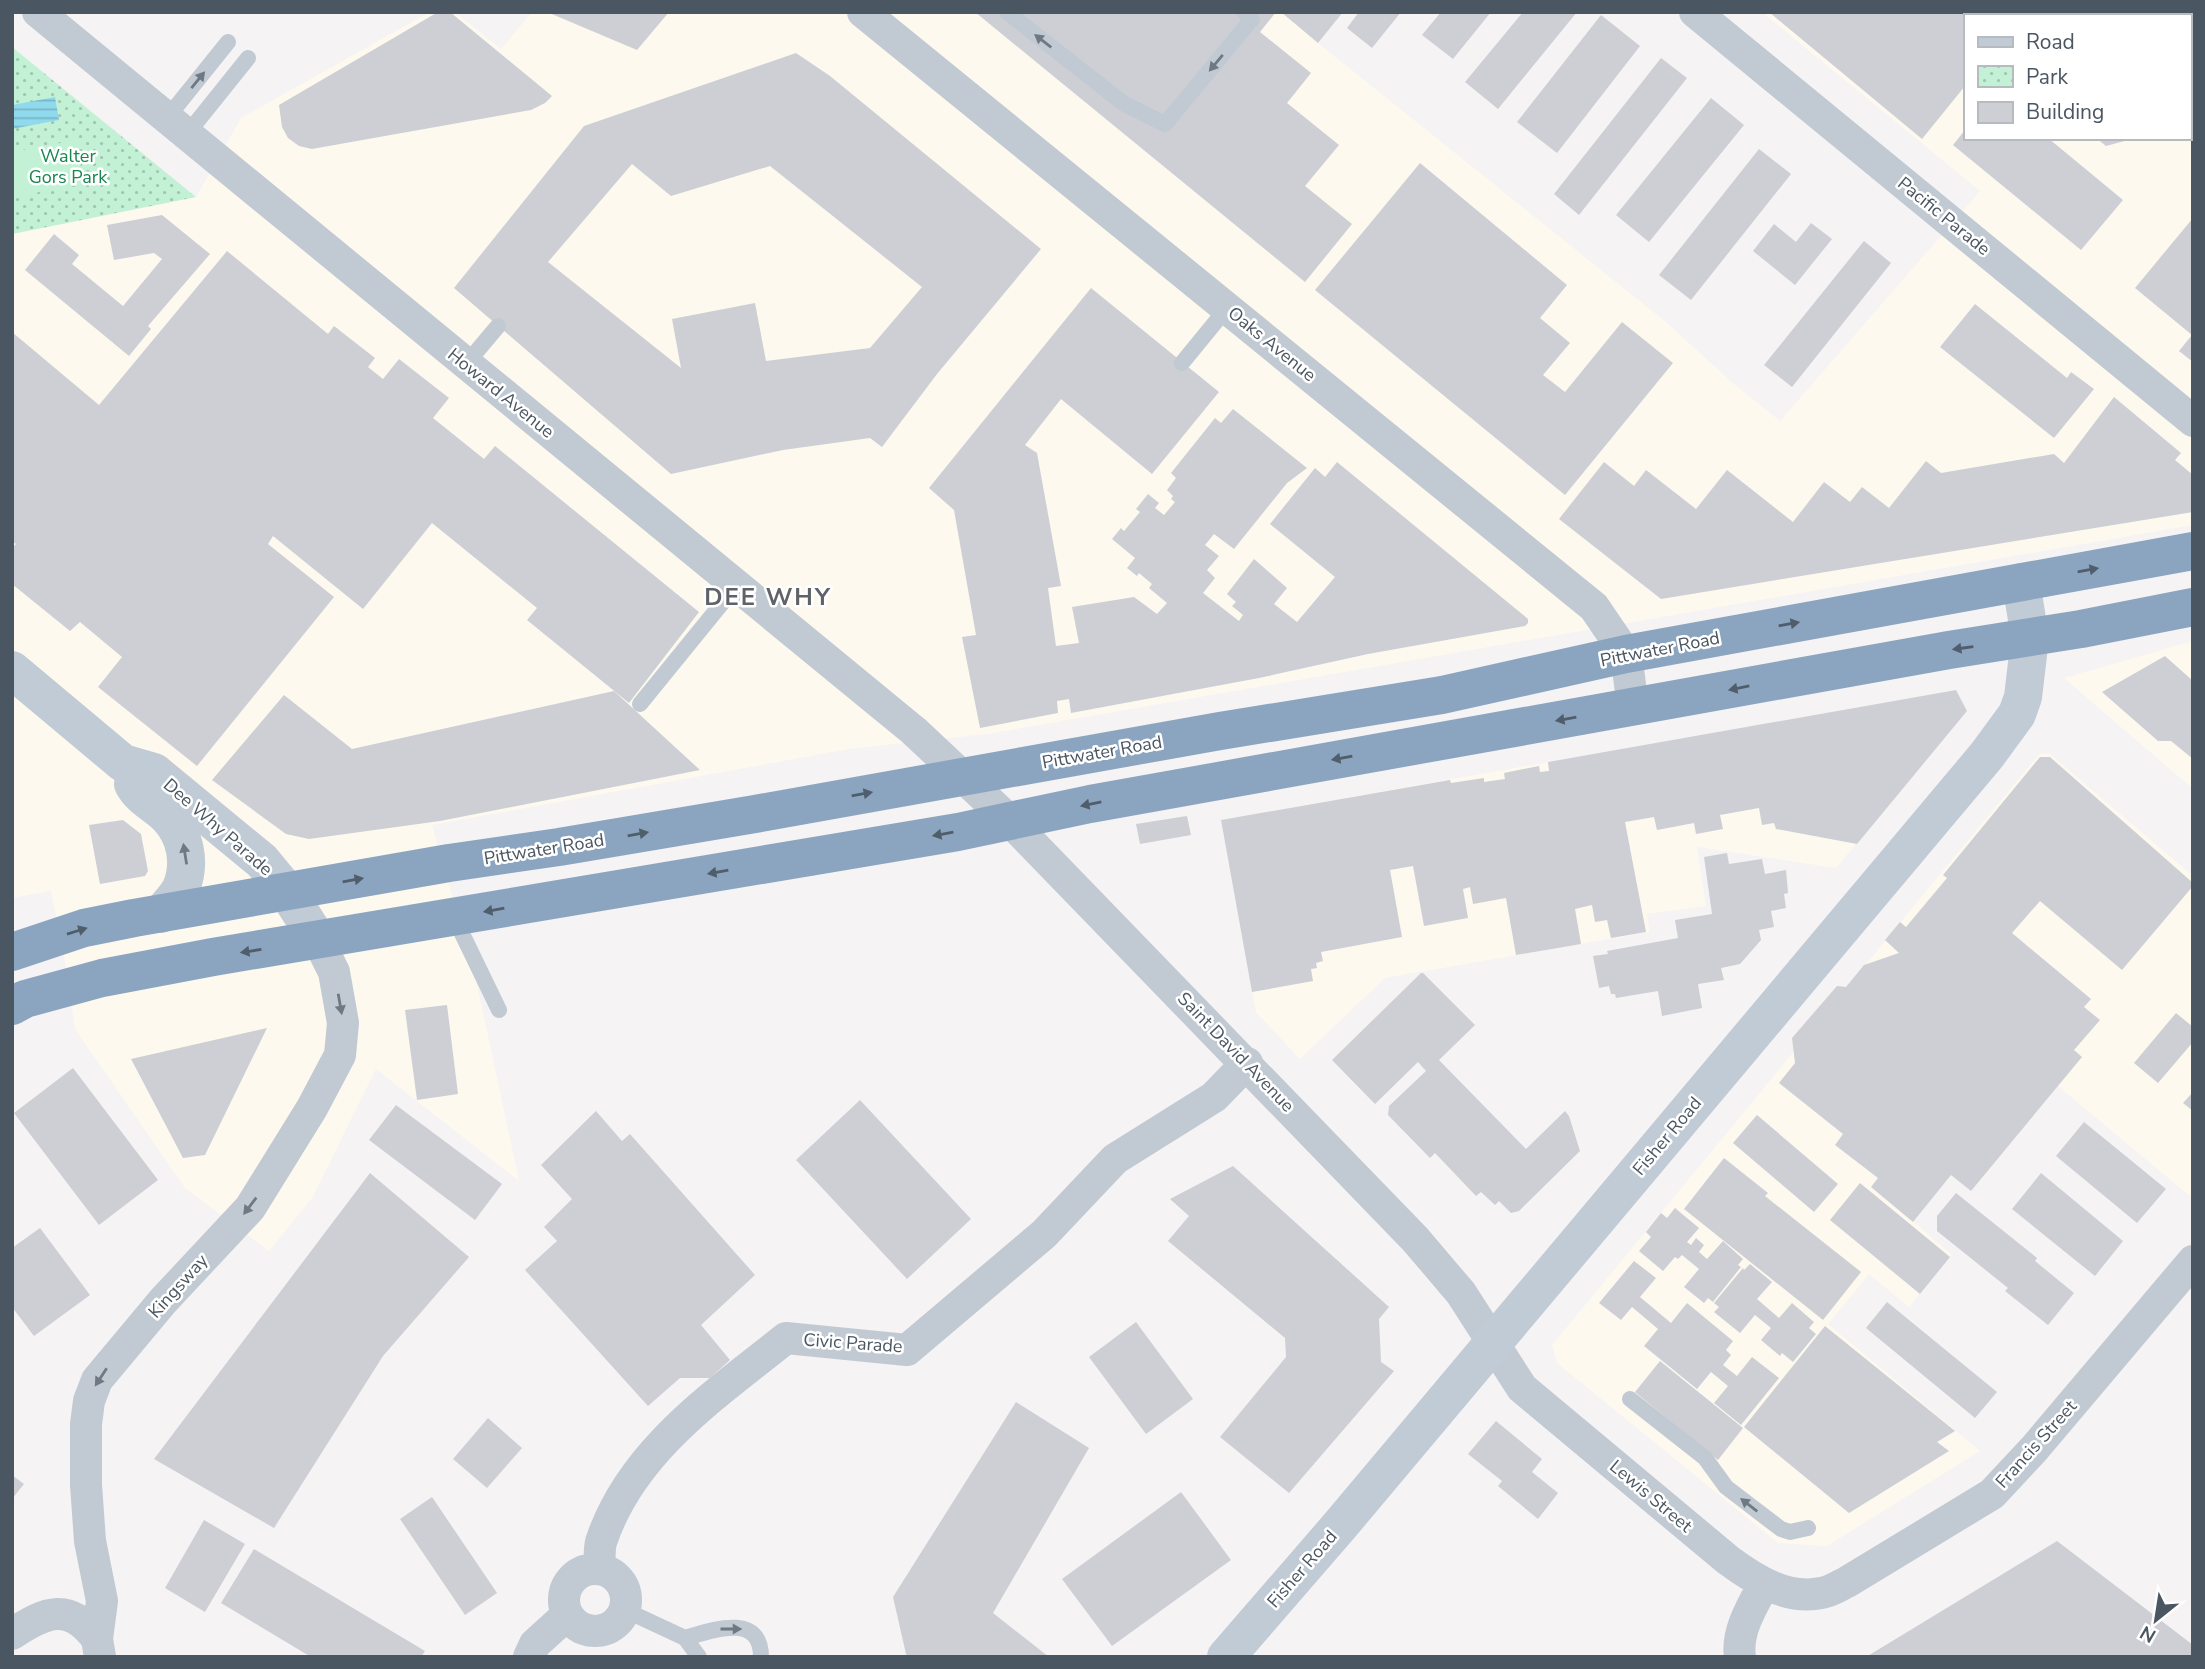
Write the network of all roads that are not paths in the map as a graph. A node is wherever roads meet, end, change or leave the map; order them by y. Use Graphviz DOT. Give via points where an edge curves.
graph roads {
  1 [pos="37,12"];
  2 [pos="863,12"];
  3 [pos="1007,12"];
  4 [pos="1695,12"];
  5 [pos="1251,15"];
  6 [pos="228,42"];
  7 [pos="248,58"];
  8 [pos="177,126"];
  9 [pos="1227,307"];
  10 [pos="498,326"];
  11 [pos="1182,363"];
  12 [pos="466,364"];
  13 [pos="2193,421"];
  14 [pos="2193,551"];
  15 [pos="2021,582"];
  16 [pos="736,586"];
  17 [pos="2193,607"];
  18 [pos="2031,638"];
  19 [pos="1626,654"];
  20 [pos="12,670"];
  21 [pos="640,705"];
  22 [pos="1633,707"];
  23 [pos="123,763"];
  24 [pos="962,776"];
  25 [pos="1010,821"];
  26 [pos="286,890"];
  27 [pos="161,914"];
  28 [pos="453,917"];
  29 [pos="318,940"];
  30 [pos="12,952"];
  31 [pos="12,1006"];
  32 [pos="499,1010"];
  33 [pos="1247,1063"];
  34 [pos="2193,1261"];
  35 [pos="1492,1343"];
  36 [pos="1630,1399"];
  37 [pos="1808,1528"];
  38 [pos="599,1569"];
  39 [pos="1764,1584"];
  40 [pos="625,1610"];
  41 [pos="568,1615"];
  42 [pos="12,1634"];
  43 [pos="685,1638"];
  44 [pos="98,1648"];
  45 [pos="529,1657"];
  46 [pos="699,1657"];
  47 [pos="761,1657"];
  48 [pos="1226,1657"];
  49 [pos="1740,1657"];
  1 -- 8 [label="street, Howard Avenue"];
  2 -- 9 [label="street, Oaks Avenue"];
  5 -- 3 [label="lane, one-way" via="1165,124 1123,103"];
  4 -- 13 [label="street, Pacific Parade"];
  8 -- 6 [label="lane, one-way"];
  7 -- 8 [label="lane"];
  8 -- 12 [label="street, Howard Avenue"];
  9 -- 11 [label="lane"];
  9 -- 19 [label="street, Oaks Avenue" via="1594,607"];
  10 -- 12 [label="lane"];
  12 -- 16 [label="street, Howard Avenue"];
  15 -- 14 [label="highway, Pittwater Road, one-way"];
  15 -- 18 [label="main road, Fisher Road"];
  19 -- 15 [label="highway, Pittwater Road, one-way"];
  16 -- 21 [label="lane"];
  16 -- 24 [label="street, Howard Avenue" via="914,731"];
  17 -- 18 [label="highway"];
  18 -- 22 [label="highway, one-way"];
  18 -- 35 [label="main road, Fisher Road" via="2024,696 2017,714 1987,755"];
  19 -- 22 [label="street, Oaks Avenue"];
  19 -- 24 [label="highway, Pittwater Road" via="1441,695"];
  20 -- 23 [label="main road, Dee Why Parade"];
  22 -- 25 [label="highway, one-way"];
  23 -- 26 [label="main road, Dee Why Parade" via="154,772 262,861"];
  27 -- 23 [label="main road, one-way" via="180,890 187,867 184,843 169,818 138,792"];
  24 -- 25 [label="street, Saint David Avenue"];
  26 -- 24 [label="highway, Pittwater Road, one-way"];
  25 -- 28 [label="highway, one-way"];
  25 -- 33 [label="street, Saint David Avenue"];
  26 -- 27 [label="highway, Pittwater Road"];
  26 -- 29 [label="main road, Dee Why Parade"];
  30 -- 27 [label="highway, Pittwater Road, one-way" via="84,928"];
  28 -- 29 [label="highway"];
  28 -- 32 [label="lane"];
  29 -- 31 [label="highway, one-way" via="102,978"];
  29 -- 44 [label="street, Kingsway, one-way" via="334,972 343,1023 340,1055 250,1208 97,1380 89,1401 87,1499 102,1601"];
  33 -- 35 [label="street, Saint David Avenue" via="1415,1239 1461,1293"];
  33 -- 38 [label="street, Civic Parade" via="1214,1097 1115,1159 1044,1234 907,1350 786,1338 699,1408 641,1466 600,1544"];
  34 -- 39 [label="street, Francis Street" via="1992,1494 1823,1593 1800,1595"];
  35 -- 39 [label="street, Lewis Street" via="1522,1388 1728,1560"];
  35 -- 48 [label="main road, Fisher Road"];
  37 -- 36 [label="lane, one-way" via="1781,1530 1726,1487 1705,1458"];
  38 -- 40 [label="street" via="622,1583"];
  38 -- 41 [label="street" via="580,1572 566,1586"];
  39 -- 49 [label="street" via="1744,1625"];
  40 -- 41 [label="street" via="615,1625 598,1631 580,1628"];
  40 -- 43 [label="lane"];
  41 -- 45 [label="street" via="535,1644"];
  42 -- 44 [label="street" via="42,1617 74,1615 86,1624"];
  43 -- 46 [label="lane"];
  43 -- 47 [label="lane, one-way" via="739,1627 757,1639"];
}
